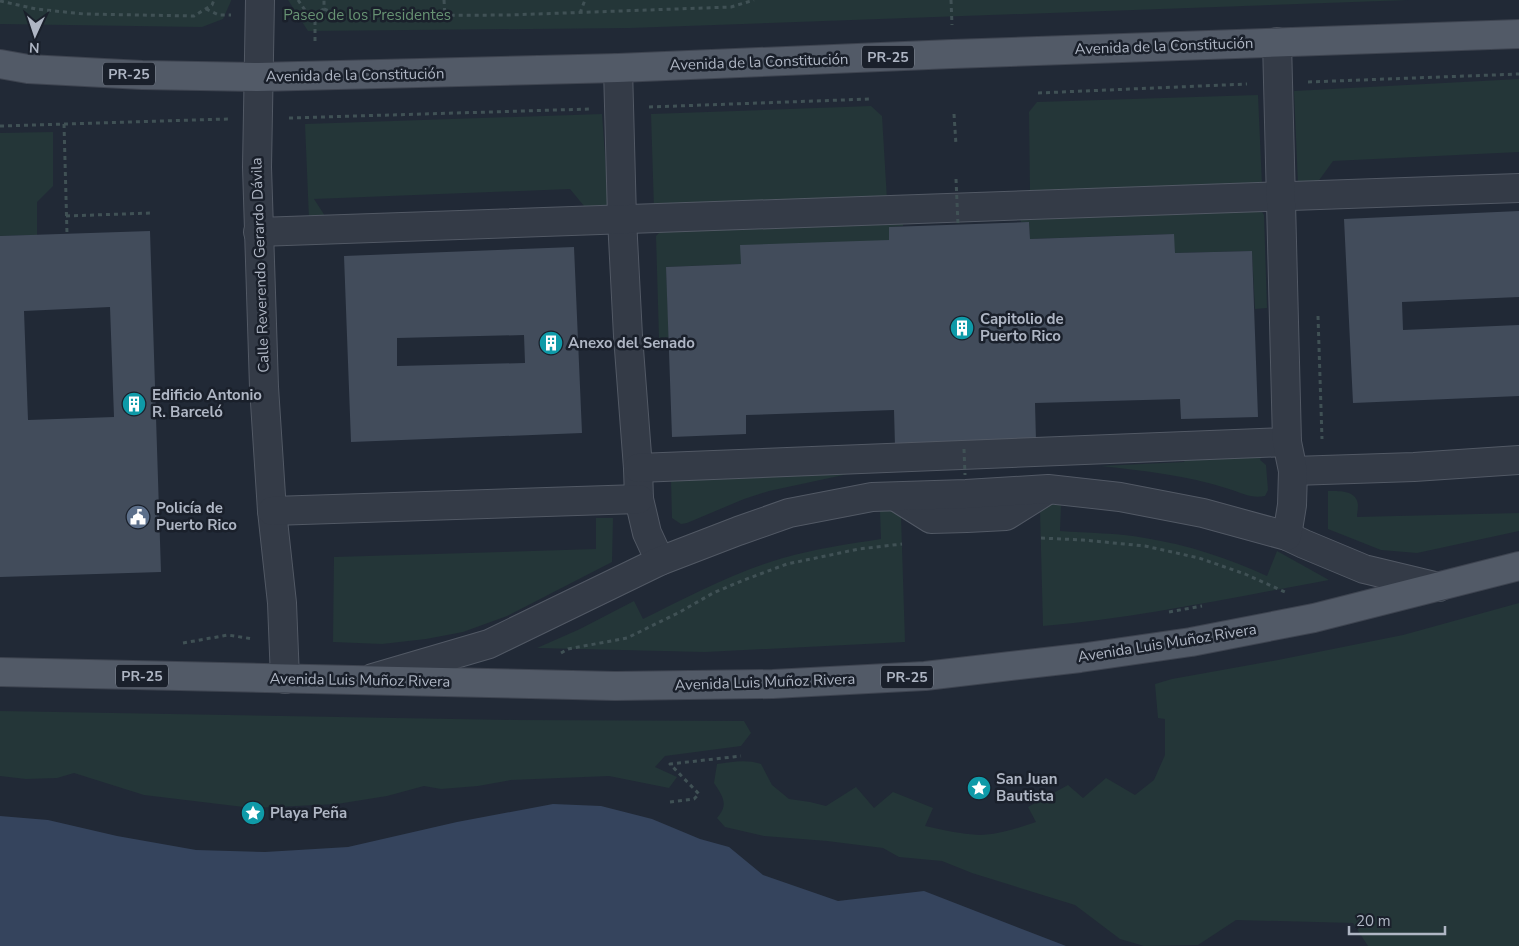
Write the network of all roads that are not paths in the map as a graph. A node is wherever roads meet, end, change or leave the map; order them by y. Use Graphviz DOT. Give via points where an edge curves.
graph roads {
  1 [pos="260,0"];
  2 [pos="1519,34"];
  3 [pos="1277,42"];
  4 [pos="0,64"];
  5 [pos="618,68"];
  6 [pos="258,77"];
  7 [pos="1519,188"];
  8 [pos="1280,196"];
  9 [pos="622,219"];
  10 [pos="258,232"];
  11 [pos="1287,442"];
  12 [pos="1519,460"];
  13 [pos="638,468"];
  14 [pos="1293,471"];
  15 [pos="639,499"];
  16 [pos="272,511"];
  17 [pos="1287,536"];
  18 [pos="660,561"];
  19 [pos="1519,566"];
  20 [pos="1439,587"];
  21 [pos="0,672"];
  22 [pos="285,679"];
  23 [pos="364,680"];
  1 -- 6 [label="street, Calle Reverendo Gerardo Dávila"];
  2 -- 3 [label="main road, Avenida de la Constitución / PR-25"];
  3 -- 5 [label="main road, Avenida de la Constitución / PR-25"];
  3 -- 8 [label="street"];
  4 -- 6 [label="main road, Avenida de la Constitución / PR-25" via="73,72"];
  5 -- 6 [label="main road, Avenida de la Constitución / PR-25"];
  5 -- 9 [label="street"];
  6 -- 10 [label="street, Calle Reverendo Gerardo Dávila"];
  7 -- 8 [label="street"];
  8 -- 9 [label="street"];
  8 -- 11 [label="street"];
  9 -- 10 [label="street"];
  9 -- 13 [label="street"];
  10 -- 16 [label="street, Calle Reverendo Gerardo Dávila"];
  11 -- 13 [label="street"];
  11 -- 14 [label="street"];
  12 -- 14 [label="street"];
  13 -- 15 [label="street"];
  14 -- 17 [label="street"];
  15 -- 16 [label="street"];
  15 -- 18 [label="street" via="647,533"];
  16 -- 22 [label="street, Calle Reverendo Gerardo Dávila" via="282,603"];
  17 -- 18 [label="street" via="1202,513 1120,496 1048,490 896,496 872,497 789,514"];
  17 -- 20 [label="street" via="1364,569"];
  18 -- 23 [label="street" via="489,644"];
  19 -- 20 [label="main road, Avenida Luis Muñoz Rivera / PR-25"];
  20 -- 23 [label="main road, Avenida Luis Muñoz Rivera / PR-25" via="1314,618 1191,642 925,676 773,684 616,686"];
  21 -- 22 [label="main road, Avenida Luis Muñoz Rivera / PR-25"];
  22 -- 23 [label="main road, Avenida Luis Muñoz Rivera / PR-25"];
}
